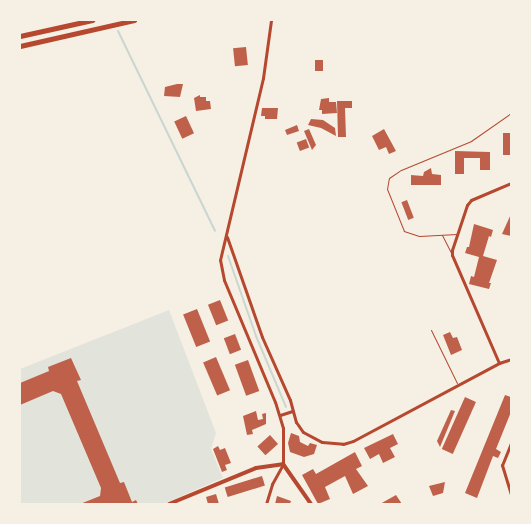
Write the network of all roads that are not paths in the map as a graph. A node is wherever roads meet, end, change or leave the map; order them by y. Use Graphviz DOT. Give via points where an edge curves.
graph roads {
  1 [pos="92,20"];
  2 [pos="134,20"];
  3 [pos="271,20"];
  4 [pos="20,36"];
  5 [pos="20,46"];
  6 [pos="511,114"];
  7 [pos="511,183"];
  8 [pos="458,234"];
  9 [pos="441,235"];
  10 [pos="226,236"];
  11 [pos="452,255"];
  12 [pos="431,330"];
  13 [pos="511,359"];
  14 [pos="499,363"];
  15 [pos="458,385"];
  16 [pos="292,411"];
  17 [pos="280,415"];
  18 [pos="511,443"];
  19 [pos="283,464"];
  20 [pos="511,494"];
  21 [pos="169,504"];
  22 [pos="266,504"];
  23 [pos="311,504"];
  1 -- 4 [label="highway"];
  2 -- 5 [label="highway"];
  3 -- 10 [label="street" via="264,78"];
  6 -- 9 [label="lane" via="471,141 389,178 387,189 404,231 418,236"];
  7 -- 8 [label="street" via="471,200"];
  8 -- 9 [label="lane"];
  8 -- 11 [label="street"];
  9 -- 11 [label="lane"];
  10 -- 16 [label="street"];
  10 -- 17 [label="street" via="220,260 224,280"];
  11 -- 14 [label="street"];
  12 -- 15 [label="lane"];
  13 -- 14 [label="street"];
  14 -- 15 [label="street"];
  15 -- 16 [label="street" via="343,444 322,442 302,432"];
  16 -- 17 [label="street"];
  17 -- 19 [label="street"];
  18 -- 20 [label="street" via="502,465"];
  19 -- 21 [label="street" via="256,468"];
  19 -- 22 [label="street"];
  19 -- 23 [label="street"];
}
